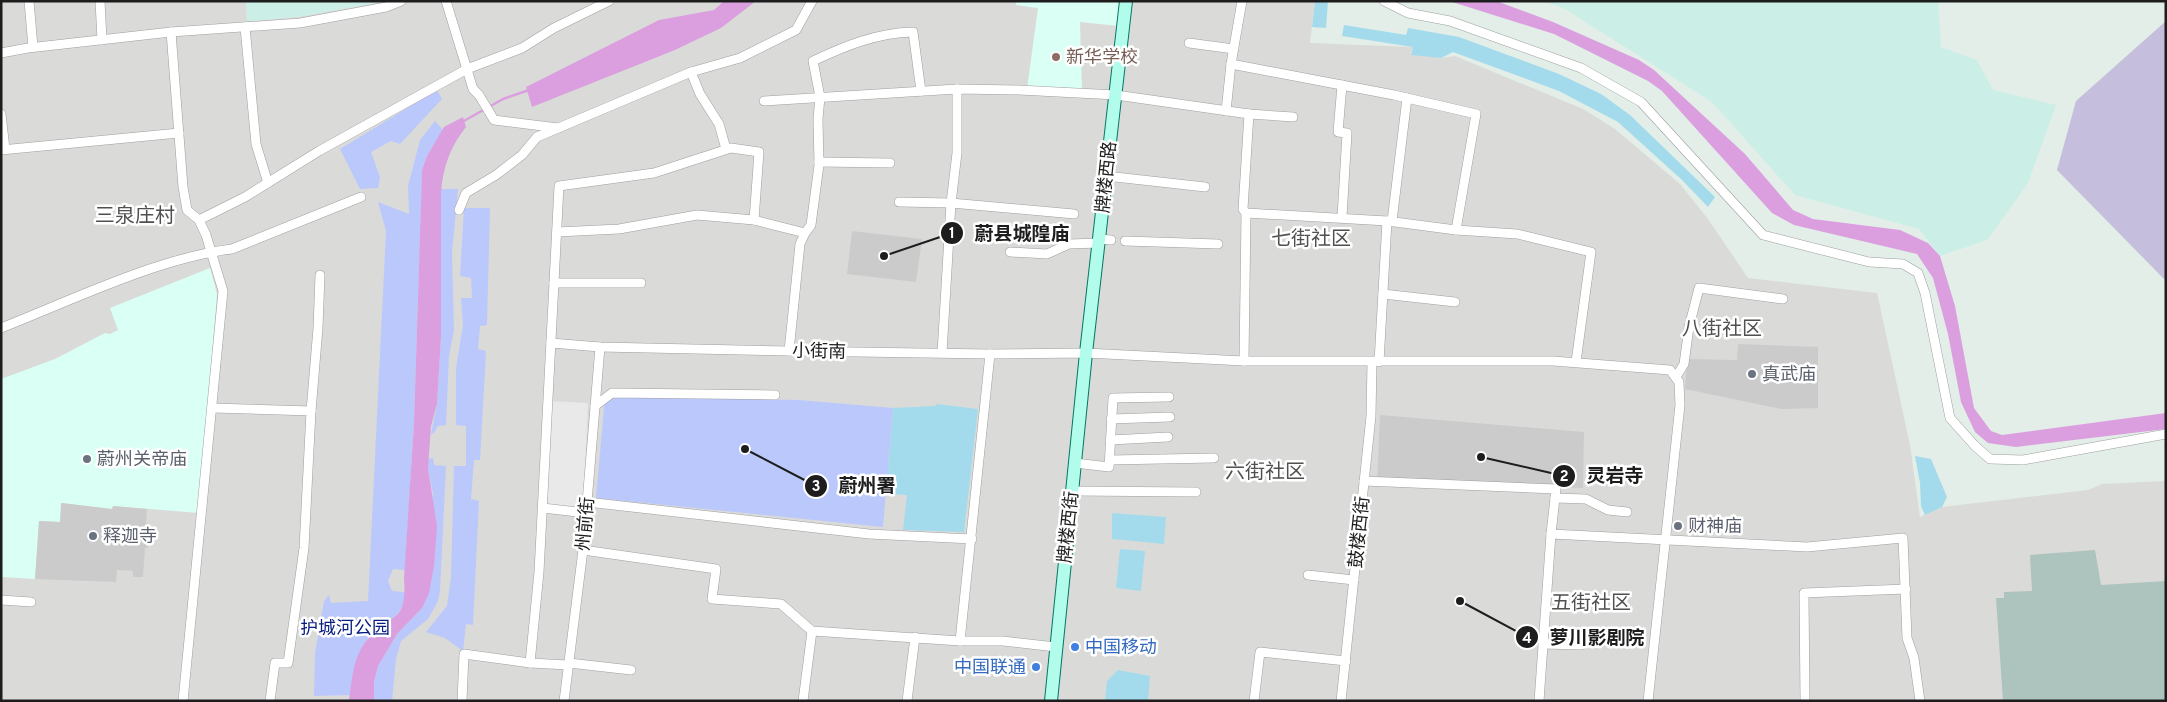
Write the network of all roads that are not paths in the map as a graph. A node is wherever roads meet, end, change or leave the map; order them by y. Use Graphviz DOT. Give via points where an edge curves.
graph roads {
  1 [pos="29,1"];
  2 [pos="100,1"];
  3 [pos="401,1"];
  4 [pos="446,1"];
  5 [pos="609,1"];
  6 [pos="812,1"];
  7 [pos="1126,1"];
  8 [pos="1242,1"];
  9 [pos="1384,1"];
  10 [pos="245,27"];
  11 [pos="171,32"];
  12 [pos="102,40"];
  13 [pos="1189,43"];
  14 [pos="33,47"];
  15 [pos="1234,49"];
  16 [pos="1,53"];
  17 [pos="1231,64"];
  18 [pos="467,69"];
  19 [pos="691,72"];
  20 [pos="1342,85"];
  21 [pos="958,89"];
  22 [pos="921,91"];
  23 [pos="1116,94"];
  24 [pos="820,97"];
  25 [pos="1407,98"];
  26 [pos="764,101"];
  27 [pos="1226,111"];
  28 [pos="1,114"];
  29 [pos="1249,114"];
  30 [pos="1293,117"];
  31 [pos="558,128"];
  32 [pos="179,133"];
  33 [pos="726,149"];
  34 [pos="3,150"];
  35 [pos="819,162"];
  36 [pos="890,163"];
  37 [pos="1106,176"];
  38 [pos="268,183"];
  39 [pos="1205,187"];
  40 [pos="361,197"];
  41 [pos="899,202"];
  42 [pos="951,203"];
  43 [pos="459,210"];
  44 [pos="1246,213"];
  45 [pos="1074,214"];
  46 [pos="1342,217"];
  47 [pos="199,220"];
  48 [pos="754,220"];
  49 [pos="1390,221"];
  50 [pos="1456,230"];
  51 [pos="557,232"];
  52 [pos="805,232"];
  53 [pos="1103,240"];
  54 [pos="1125,241"];
  55 [pos="1218,244"];
  56 [pos="212,252"];
  57 [pos="1010,252"];
  58 [pos="320,275"];
  59 [pos="554,282"];
  60 [pos="641,283"];
  61 [pos="1383,294"];
  62 [pos="1783,299"];
  63 [pos="1455,302"];
  64 [pos="1,328"];
  65 [pos="551,343"];
  66 [pos="600,347"];
  67 [pos="788,351"];
  68 [pos="942,353"];
  69 [pos="1086,353"];
  70 [pos="990,354"];
  71 [pos="1244,361"];
  72 [pos="1376,362"];
  73 [pos="1576,362"];
  74 [pos="1676,378"];
  75 [pos="775,395"];
  76 [pos="1170,396"];
  77 [pos="595,406"];
  78 [pos="212,408"];
  79 [pos="311,411"];
  80 [pos="1170,417"];
  81 [pos="1111,419"];
  82 [pos="2166,434"];
  83 [pos="1168,437"];
  84 [pos="1110,440"];
  85 [pos="1214,458"];
  86 [pos="1110,460"];
  87 [pos="1075,463"];
  88 [pos="1364,481"];
  89 [pos="1072,491"];
  90 [pos="1196,492"];
  91 [pos="1555,498"];
  92 [pos="587,502"];
  93 [pos="543,508"];
  94 [pos="1628,512"];
  95 [pos="586,513"];
  96 [pos="1551,534"];
  97 [pos="972,538"];
  98 [pos="1666,540"];
  99 [pos="583,550"];
  100 [pos="1308,575"];
  101 [pos="1354,580"];
  102 [pos="1906,589"];
  103 [pos="1,600"];
  104 [pos="31,602"];
  105 [pos="812,631"];
  106 [pos="915,638"];
  107 [pos="960,641"];
  108 [pos="1543,644"];
  109 [pos="1581,645"];
  110 [pos="1056,647"];
  111 [pos="1346,661"];
  112 [pos="530,663"];
  113 [pos="569,664"];
  114 [pos="631,670"];
  115 [pos="183,701"];
  116 [pos="270,701"];
  117 [pos="462,701"];
  118 [pos="564,701"];
  119 [pos="803,701"];
  120 [pos="907,701"];
  121 [pos="1051,701"];
  122 [pos="1254,701"];
  123 [pos="1341,701"];
  124 [pos="1539,701"];
  125 [pos="1648,701"];
  126 [pos="1805,701"];
  127 [pos="1920,701"];
  1 -- 14 [label="street"];
  2 -- 12 [label="street"];
  3 -- 10 [label="street" via="386,7 300,23"];
  4 -- 18 [label="street"];
  5 -- 18 [label="street" via="522,48"];
  6 -- 19 [label="street" via="796,30 740,58"];
  7 -- 23 [label="main road, 牌楼西路"];
  8 -- 15 [label="street"];
  9 -- 82 [label="street" via="1408,13 1450,21 1581,68 1641,102 1763,235 1869,262 1903,264 1918,273 1925,293 1950,418 1990,459 2023,460"];
  10 -- 11 [label="street"];
  10 -- 38 [label="street" via="256,144"];
  11 -- 12 [label="street"];
  11 -- 32 [label="street"];
  12 -- 14 [label="street"];
  13 -- 15 [label="street"];
  14 -- 16 [label="street"];
  15 -- 17 [label="street"];
  17 -- 20 [label="street"];
  17 -- 27 [label="street"];
  18 -- 31 [label="street" via="473,89 494,120"];
  18 -- 38 [label="street"];
  19 -- 31 [label="street"];
  19 -- 33 [label="street" via="700,94 719,124"];
  20 -- 25 [label="street"];
  20 -- 46 [label="street" via="1338,132 1347,133"];
  21 -- 22 [label="street"];
  21 -- 23 [label="street"];
  21 -- 42 [label="street" via="957,153"];
  22 -- 24 [label="street"];
  22 -- 24 [label="street" via="913,32 906,32 848,44 812,61"];
  23 -- 27 [label="street"];
  23 -- 37 [label="main road, 牌楼西路"];
  24 -- 26 [label="street"];
  24 -- 35 [label="street"];
  25 -- 49 [label="street, 鼓楼西街"];
  25 -- 50 [label="street" via="1476,114"];
  27 -- 29 [label="street"];
  28 -- 34 [label="street"];
  29 -- 30 [label="street"];
  29 -- 44 [label="street" via="1243,209"];
  31 -- 43 [label="street" via="537,138 522,155 466,193"];
  32 -- 34 [label="street"];
  32 -- 47 [label="street" via="188,210"];
  33 -- 48 [label="street" via="759,152"];
  33 -- 51 [label="street" via="654,173 559,186"];
  35 -- 36 [label="street"];
  35 -- 52 [label="street" via="811,225"];
  37 -- 39 [label="street"];
  37 -- 53 [label="main road, 牌楼西路"];
  38 -- 47 [label="street"];
  40 -- 56 [label="street" via="232,249"];
  41 -- 42 [label="street"];
  42 -- 45 [label="street"];
  42 -- 68 [label="street"];
  44 -- 46 [label="street"];
  44 -- 71 [label="street"];
  46 -- 49 [label="street"];
  47 -- 56 [label="street"];
  48 -- 51 [label="street" via="697,215 619,229"];
  48 -- 52 [label="street"];
  49 -- 50 [label="street"];
  49 -- 61 [label="street, 鼓楼西街"];
  50 -- 73 [label="street" via="1517,234 1591,252"];
  51 -- 59 [label="street"];
  52 -- 67 [label="street" via="800,244"];
  53 -- 57 [label="street" via="1069,244 1047,254"];
  53 -- 69 [label="main road, 牌楼西路"];
  54 -- 55 [label="street"];
  56 -- 64 [label="street" via="140,273"];
  56 -- 78 [label="street" via="223,291"];
  58 -- 79 [label="street"];
  59 -- 60 [label="street"];
  59 -- 65 [label="street"];
  61 -- 63 [label="street"];
  61 -- 72 [label="street, 鼓楼西街"];
  62 -- 74 [label="street" via="1699,288 1684,364"];
  65 -- 66 [label="street, 小街南"];
  65 -- 93 [label="street"];
  66 -- 67 [label="street, 小街南"];
  66 -- 77 [label="street, 州前街"];
  67 -- 68 [label="street, 小街南"];
  68 -- 70 [label="street, 小街南"];
  69 -- 70 [label="street, 小街南"];
  69 -- 71 [label="street, 小街南"];
  69 -- 87 [label="main road, 牌楼西街"];
  70 -- 97 [label="street"];
  71 -- 72 [label="street, 小街南"];
  72 -- 73 [label="street, 小街南"];
  72 -- 88 [label="street, 鼓楼西街"];
  73 -- 74 [label="street, 小街南" via="1670,370"];
  74 -- 98 [label="street" via="1680,405"];
  75 -- 77 [label="street" via="612,393"];
  76 -- 81 [label="street" via="1113,398"];
  77 -- 92 [label="street, 州前街"];
  78 -- 79 [label="street"];
  78 -- 115 [label="street"];
  79 -- 116 [label="street" via="304,548 288,663 275,663"];
  80 -- 81 [label="street"];
  81 -- 84 [label="street"];
  83 -- 84 [label="street"];
  84 -- 86 [label="street"];
  85 -- 86 [label="street"];
  86 -- 87 [label="street" via="1109,467"];
  87 -- 89 [label="main road, 牌楼西街"];
  88 -- 91 [label="street" via="1556,489"];
  88 -- 101 [label="street, 鼓楼西街"];
  89 -- 90 [label="street"];
  89 -- 110 [label="main road, 牌楼西街"];
  91 -- 94 [label="street" via="1586,499 1608,510"];
  91 -- 96 [label="street"];
  92 -- 95 [label="street, 州前街"];
  92 -- 97 [label="street" via="869,534"];
  93 -- 95 [label="street"];
  93 -- 112 [label="street"];
  95 -- 99 [label="street, 州前街"];
  96 -- 98 [label="street"];
  96 -- 108 [label="street"];
  97 -- 107 [label="street"];
  98 -- 102 [label="street" via="1807,547 1904,538"];
  98 -- 125 [label="street"];
  99 -- 105 [label="street" via="716,570 712,599 781,604"];
  99 -- 113 [label="street, 州前街"];
  100 -- 101 [label="street"];
  101 -- 111 [label="street, 鼓楼西街"];
  102 -- 126 [label="street" via="1804,593"];
  102 -- 127 [label="street" via="1907,638 1914,658"];
  103 -- 104 [label="street"];
  105 -- 106 [label="street"];
  105 -- 119 [label="street"];
  106 -- 107 [label="street"];
  106 -- 120 [label="street"];
  107 -- 110 [label="street" via="1003,641"];
  108 -- 109 [label="street"];
  108 -- 124 [label="street"];
  110 -- 121 [label="main road, 牌楼西街"];
  111 -- 122 [label="street" via="1260,652"];
  111 -- 123 [label="street, 鼓楼西街"];
  112 -- 113 [label="street"];
  112 -- 117 [label="street" via="464,654"];
  113 -- 114 [label="street"];
  113 -- 118 [label="street, 州前街"];
}
